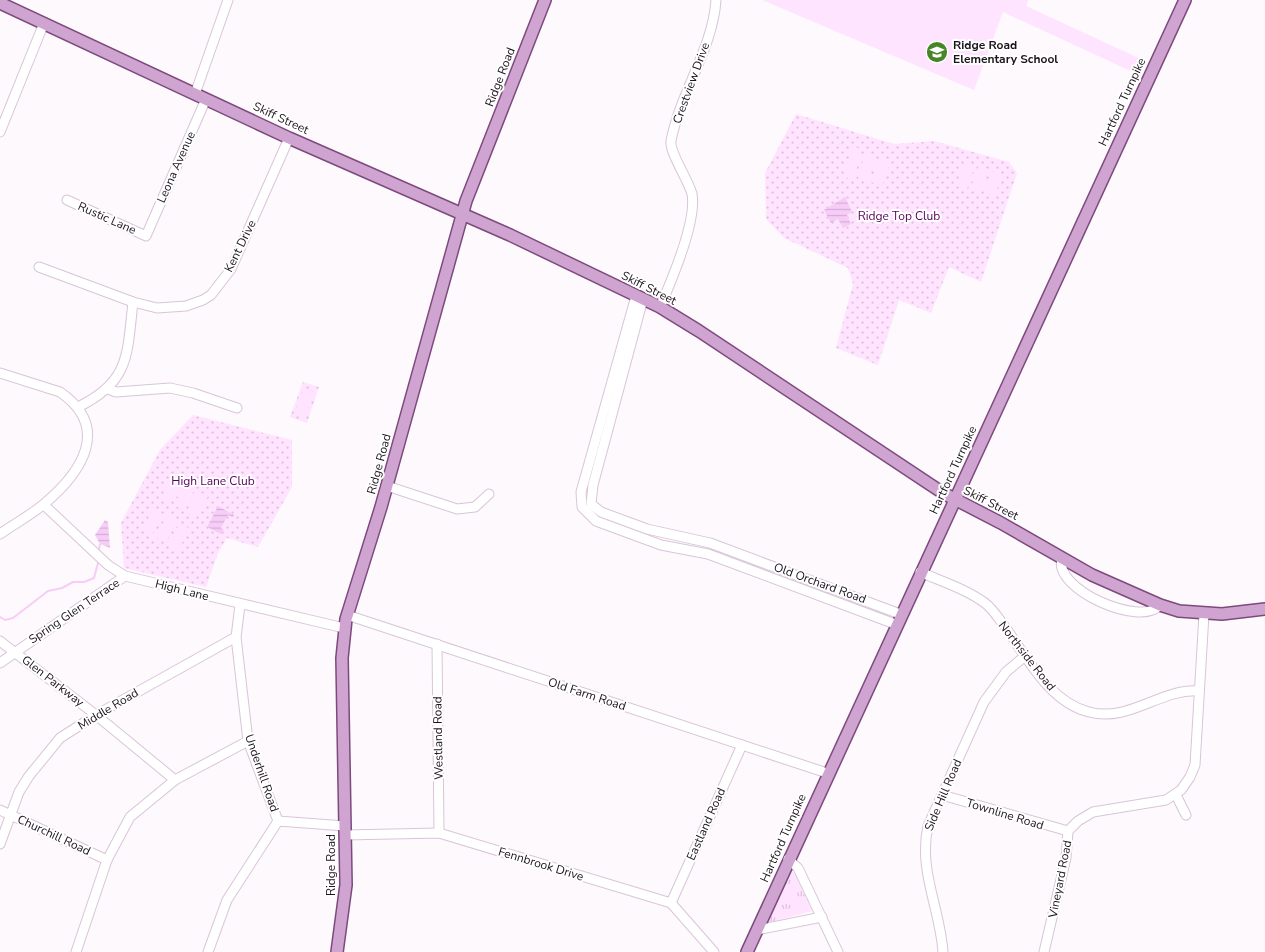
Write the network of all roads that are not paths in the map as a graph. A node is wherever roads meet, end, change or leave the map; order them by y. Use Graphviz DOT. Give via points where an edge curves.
graph roads {
  1 [pos="228,0"];
  2 [pos="545,0"];
  3 [pos="716,0"];
  4 [pos="1184,0"];
  5 [pos="0,3"];
  6 [pos="44,23"];
  7 [pos="195,94"];
  8 [pos="206,99"];
  9 [pos="0,132"];
  10 [pos="289,138"];
  11 [pos="67,200"];
  12 [pos="462,214"];
  13 [pos="146,236"];
  14 [pos="39,266"];
  15 [pos="639,298"];
  16 [pos="133,302"];
  17 [pos="660,307"];
  18 [pos="0,373"];
  19 [pos="108,389"];
  20 [pos="78,407"];
  21 [pos="237,408"];
  22 [pos="387,486"];
  23 [pos="489,494"];
  24 [pos="955,500"];
  25 [pos="44,505"];
  26 [pos="589,509"];
  27 [pos="0,534"];
  28 [pos="701,540"];
  29 [pos="697,551"];
  30 [pos="740,553"];
  31 [pos="1062,559"];
  32 [pos="736,565"];
  33 [pos="920,572"];
  34 [pos="125,576"];
  35 [pos="240,605"];
  36 [pos="1160,605"];
  37 [pos="1265,609"];
  38 [pos="1204,614"];
  39 [pos="347,616"];
  40 [pos="898,620"];
  41 [pos="344,628"];
  42 [pos="236,636"];
  43 [pos="0,641"];
  44 [pos="437,644"];
  45 [pos="15,651"];
  46 [pos="1025,656"];
  47 [pos="0,663"];
  48 [pos="1200,690"];
  49 [pos="96,715"];
  50 [pos="248,741"];
  51 [pos="742,745"];
  52 [pos="827,773"];
  53 [pos="175,780"];
  54 [pos="942,795"];
  55 [pos="1176,795"];
  56 [pos="0,810"];
  57 [pos="11,815"];
  58 [pos="1186,815"];
  59 [pos="278,821"];
  60 [pos="345,830"];
  61 [pos="1068,831"];
  62 [pos="439,832"];
  63 [pos="0,844"];
  64 [pos="788,859"];
  65 [pos="107,860"];
  66 [pos="671,903"];
  67 [pos="822,917"];
  68 [pos="756,930"];
  69 [pos="76,952"];
  70 [pos="208,952"];
  71 [pos="337,952"];
  72 [pos="714,952"];
  73 [pos="746,952"];
  74 [pos="838,952"];
  75 [pos="943,952"];
  76 [pos="1044,952"];
  1 -- 7 [label="street"];
  2 -- 12 [label="main road, Ridge Road"];
  3 -- 17 [label="street, Crestview Drive" via="715,18 678,114 670,145 692,195 690,222"];
  4 -- 24 [label="main road, Hartford Turnpike"];
  5 -- 6 [label="main road, Skiff Street"];
  6 -- 7 [label="main road, Skiff Street"];
  6 -- 9 [label="street"];
  7 -- 8 [label="main road, Skiff Street"];
  8 -- 10 [label="main road, Skiff Street"];
  8 -- 13 [label="street, Leona Avenue"];
  10 -- 12 [label="main road, Skiff Street"];
  10 -- 16 [label="street, Kent Drive" via="231,269 210,295 173,308"];
  11 -- 13 [label="street, Rustic Lane"];
  12 -- 15 [label="main road, Skiff Street"];
  12 -- 22 [label="main road, Ridge Road"];
  14 -- 16 [label="street, Kent Drive"];
  15 -- 17 [label="main road, Skiff Street"];
  15 -- 26 [label="street" via="609,409 581,492 582,507"];
  16 -- 19 [label="street" via="126,358 122,370"];
  17 -- 24 [label="main road, Skiff Street"];
  18 -- 20 [label="street" via="60,392"];
  19 -- 20 [label="street"];
  19 -- 21 [label="street" via="116,392 170,388"];
  20 -- 25 [label="street" via="88,429 84,458 69,480"];
  22 -- 23 [label="street" via="457,509 475,507"];
  22 -- 39 [label="main road, Ridge Road"];
  24 -- 31 [label="main road, Skiff Street" via="1022,534"];
  24 -- 33 [label="main road, Hartford Turnpike"];
  25 -- 27 [label="street"];
  25 -- 34 [label="street, High Lane" via="108,565"];
  26 -- 28 [label="street, Old Orchard Road" via="647,528"];
  26 -- 29 [label="street, Old Orchard Road" via="596,521 638,538"];
  28 -- 29 [label="street"];
  28 -- 30 [label="street, Old Orchard Road"];
  29 -- 32 [label="street, Old Orchard Road"];
  30 -- 32 [label="street"];
  30 -- 40 [label="street, Old Orchard Road"];
  31 -- 36 [label="main road, Skiff Street"];
  31 -- 36 [label="street" via="1062,568 1072,583 1104,603 1139,613 1151,612"];
  32 -- 40 [label="street, Old Orchard Road"];
  33 -- 40 [label="main road, Hartford Turnpike"];
  33 -- 46 [label="street, Northside Road" via="986,604"];
  34 -- 35 [label="street, High Lane"];
  34 -- 45 [label="street, Spring Glen Terrace"];
  35 -- 41 [label="street, High Lane"];
  35 -- 42 [label="street"];
  36 -- 38 [label="main road, Skiff Street"];
  37 -- 38 [label="main road, Skiff Street"];
  38 -- 48 [label="street"];
  39 -- 41 [label="main road, Ridge Road"];
  39 -- 44 [label="street, Old Farm Road"];
  40 -- 52 [label="main road, Hartford Turnpike"];
  41 -- 60 [label="main road, Ridge Road"];
  42 -- 49 [label="street, Middle Road"];
  42 -- 50 [label="street, Underhill Road"];
  43 -- 45 [label="street, Glen Parkway"];
  44 -- 51 [label="street, Old Farm Road"];
  44 -- 62 [label="street, Westland Road"];
  45 -- 47 [label="street, Spring Glen Terrace"];
  45 -- 49 [label="street, Glen Parkway"];
  46 -- 48 [label="street, Northside Road" via="1054,691 1075,707 1089,712 1122,713 1176,693"];
  46 -- 54 [label="street, Side Hill Road" via="1006,672 984,702"];
  48 -- 55 [label="street" via="1194,765 1190,777"];
  49 -- 53 [label="street, Glen Parkway"];
  49 -- 57 [label="street, Middle Road" via="60,738 41,759 19,792"];
  50 -- 53 [label="street"];
  50 -- 59 [label="street, Underhill Road"];
  51 -- 52 [label="street, Old Farm Road"];
  51 -- 66 [label="street, Eastland Road"];
  52 -- 64 [label="main road, Hartford Turnpike"];
  53 -- 65 [label="street" via="130,817"];
  54 -- 61 [label="street, Townline Road"];
  54 -- 75 [label="street, Side Hill Road" via="928,826 924,853"];
  55 -- 58 [label="street"];
  55 -- 61 [label="street, Vineyard Road" via="1152,804 1093,812"];
  56 -- 57 [label="street, Churchill Road"];
  57 -- 63 [label="street, Middle Road"];
  57 -- 65 [label="street, Churchill Road"];
  59 -- 60 [label="street, Fennbrook Drive"];
  59 -- 70 [label="street, Underhill Road" via="227,900"];
  60 -- 62 [label="street, Fennbrook Drive"];
  60 -- 71 [label="main road, Ridge Road" via="345,902"];
  61 -- 76 [label="street, Vineyard Road" via="1066,858"];
  62 -- 66 [label="street, Fennbrook Drive"];
  64 -- 67 [label="street" via="798,868"];
  64 -- 68 [label="main road, Hartford Turnpike"];
  65 -- 69 [label="street"];
  66 -- 72 [label="street"];
  67 -- 68 [label="street"];
  67 -- 74 [label="street"];
  68 -- 73 [label="main road, Hartford Turnpike"];
}
